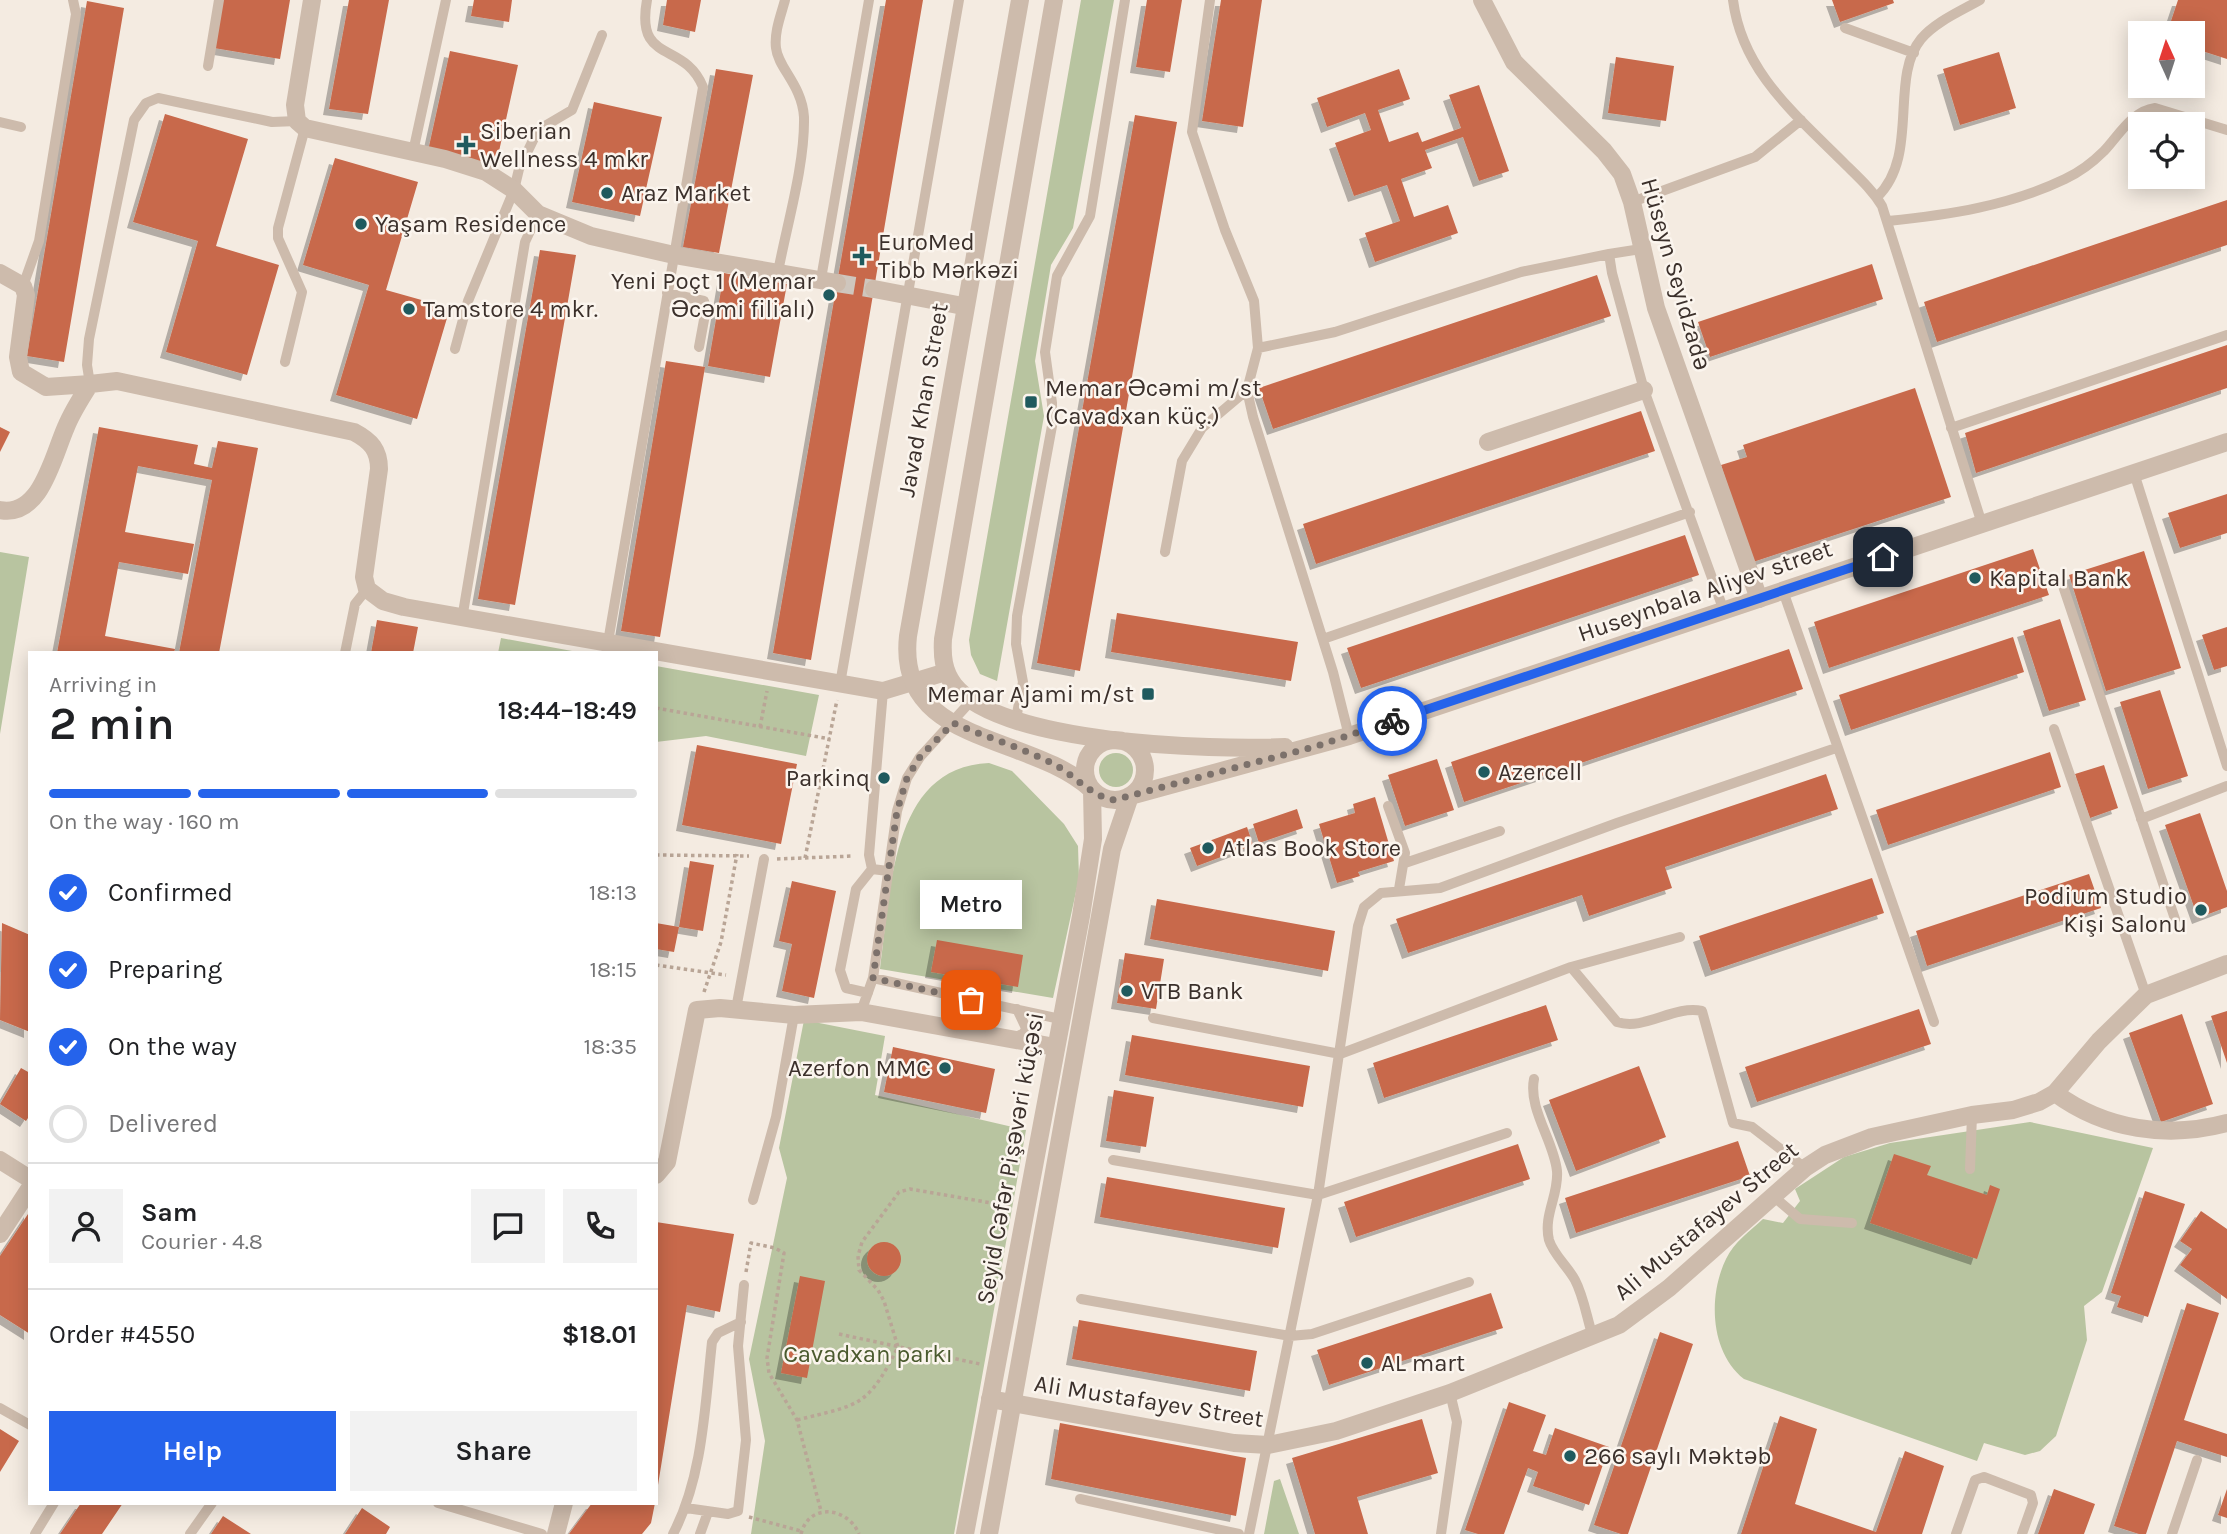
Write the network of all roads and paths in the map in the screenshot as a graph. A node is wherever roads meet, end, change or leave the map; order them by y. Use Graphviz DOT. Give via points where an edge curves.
graph roads {
  1 [pos="73,0"];
  2 [pos="219,0"];
  3 [pos="312,0"];
  4 [pos="446,0"];
  5 [pos="647,0"];
  6 [pos="785,0"];
  7 [pos="869,0"];
  8 [pos="959,0"];
  9 [pos="1020,0"];
  10 [pos="1054,0"];
  11 [pos="1125,0"];
  12 [pos="1210,0"];
  13 [pos="1482,0"];
  14 [pos="1733,0"];
  15 [pos="1980,0"];
  16 [pos="1845,28"];
  17 [pos="602,35"];
  18 [pos="1914,53"];
  19 [pos="208,66"];
  20 [pos="1801,120"];
  21 [pos="0,122"];
  22 [pos="301,124"];
  23 [pos="21,127"];
  24 [pos="2227,130"];
  25 [pos="413,152"];
  26 [pos="514,190"];
  27 [pos="1877,197"];
  28 [pos="1632,202"];
  29 [pos="538,214"];
  30 [pos="1888,221"];
  31 [pos="1641,249"];
  32 [pos="1609,254"];
  33 [pos="674,255"];
  34 [pos="778,272"];
  35 [pos="0,273"];
  36 [pos="829,281"];
  37 [pos="23,286"];
  38 [pos="874,289"];
  39 [pos="667,293"];
  40 [pos="908,296"];
  41 [pos="964,306"];
  42 [pos="2227,335"];
  43 [pos="699,347"];
  44 [pos="1258,348"];
  45 [pos="455,349"];
  46 [pos="285,362"];
  47 [pos="90,384"];
  48 [pos="1247,390"];
  49 [pos="1644,390"];
  50 [pos="1951,428"];
  51 [pos="1488,442"];
  52 [pos="2227,442"];
  53 [pos="2134,473"];
  54 [pos="0,510"];
  55 [pos="1690,512"];
  56 [pos="1982,524"];
  57 [pos="1165,552"];
  58 [pos="2063,586"];
  59 [pos="367,589"];
  60 [pos="1783,591"];
  61 [pos="1759,600"];
  62 [pos="1724,611"];
  63 [pos="463,619"];
  64 [pos="1323,639"];
  65 [pos="608,642"];
  66 [pos="345,651"];
  67 [pos="657,651"];
  68 [pos="658,651"];
  69 [pos="771,672"];
  70 [pos="946,672"];
  71 [pos="839,684"];
  72 [pos="912,684"];
  73 [pos="883,691"];
  74 [pos="972,700"];
  75 [pos="658,708"];
  76 [pos="1016,719"];
  77 [pos="953,723"];
  78 [pos="760,726"];
  79 [pos="2054,729"];
  80 [pos="1349,736"];
  81 [pos="830,739"];
  82 [pos="1123,741"];
  83 [pos="1317,746"];
  84 [pos="1836,748"];
  85 [pos="2227,766"];
  86 [pos="2227,786"];
  87 [pos="1092,790"];
  88 [pos="1130,796"];
  89 [pos="1388,806"];
  90 [pos="2141,819"];
  91 [pos="1500,831"];
  92 [pos="737,854"];
  93 [pos="764,859"];
  94 [pos="805,859"];
  95 [pos="1405,863"];
  96 [pos="872,869"];
  97 [pos="888,871"];
  98 [pos="1399,890"];
  99 [pos="2175,919"];
  100 [pos="1679,937"];
  101 [pos="2227,964"];
  102 [pos="658,965"];
  103 [pos="1571,967"];
  104 [pos="711,973"];
  105 [pos="742,978"];
  106 [pos="873,978"];
  107 [pos="868,993"];
  108 [pos="2146,995"];
  109 [pos="736,1009"];
  110 [pos="1017,1009"];
  111 [pos="697,1010"];
  112 [pos="861,1012"];
  113 [pos="794,1015"];
  114 [pos="1153,1018"];
  115 [pos="1060,1019"];
  116 [pos="1934,1022"];
  117 [pos="1011,1039"];
  118 [pos="1055,1047"];
  119 [pos="1340,1054"];
  120 [pos="1534,1079"];
  121 [pos="2056,1093"];
  122 [pos="1972,1115"];
  123 [pos="2227,1123"];
  124 [pos="1507,1133"];
  125 [pos="0,1160"];
  126 [pos="1113,1160"];
  127 [pos="1805,1168"];
  128 [pos="1970,1169"];
  129 [pos="658,1172"];
  130 [pos="28,1178"];
  131 [pos="28,1191"];
  132 [pos="1318,1195"];
  133 [pos="1773,1196"];
  134 [pos="754,1200"];
  135 [pos="1025,1208"];
  136 [pos="1852,1223"];
  137 [pos="0,1234"];
  138 [pos="1469,1282"];
  139 [pos="744,1284"];
  140 [pos="1081,1299"];
  141 [pos="741,1322"];
  142 [pos="839,1334"];
  143 [pos="1290,1336"];
  144 [pos="1593,1337"];
  145 [pos="898,1347"];
  146 [pos="996,1368"];
  147 [pos="1450,1393"];
  148 [pos="990,1399"];
  149 [pos="1013,1403"];
  150 [pos="0,1408"];
  151 [pos="796,1420"];
  152 [pos="28,1424"];
  153 [pos="1268,1446"];
  154 [pos="2197,1460"];
  155 [pos="1080,1499"];
  156 [pos="53,1505"];
  157 [pos="211,1505"];
  158 [pos="445,1505"];
  159 [pos="563,1505"];
  160 [pos="687,1508"];
  161 [pos="821,1511"];
  162 [pos="708,1512"];
  163 [pos="734,1514"];
  164 [pos="801,1533"];
  165 [pos="35,1534"];
  166 [pos="190,1534"];
  167 [pos="542,1534"];
  168 [pos="556,1534"];
  169 [pos="673,1534"];
  170 [pos="700,1534"];
  171 [pos="859,1534"];
  172 [pos="965,1534"];
  173 [pos="989,1534"];
  174 [pos="1238,1534"];
  175 [pos="1249,1534"];
  176 [pos="1441,1534"];
  177 [pos="1956,1534"];
  178 [pos="2022,1534"];
  179 [pos="2172,1534"];
  1 -- 37 [label="lane" via="76,14 39,241"];
  2 -- 19 [label="lane"];
  3 -- 22 [label="street" via="295,105"];
  4 -- 25 [label="lane"];
  5 -- 33 [label="lane" via="644,29 650,41 696,71 703,87"];
  6 -- 34 [label="lane" via="776,50 801,94 803,139"];
  7 -- 36 [label="lane"];
  8 -- 40 [label="lane"];
  9 -- 41 [label="street, Javad Khan Street"];
  10 -- 70 [label="street" via="943,639"];
  11 -- 76 [label="lane" via="1090,216 1057,275 1046,341 1052,426 1017,616 1016,644 1023,682"];
  12 -- 44 [label="lane" via="1192,132 1254,302"];
  13 -- 28 [label="street, Hüseyn Seyidzadə" via="1514,62 1604,151 1622,174"];
  14 -- 20 [label="lane" via="1742,41 1753,64"];
  15 -- 18 [label="lane" via="1937,26 1921,39"];
  16 -- 18 [label="lane"];
  17 -- 26 [label="lane" via="572,110 538,130"];
  18 -- 27 [label="lane" via="1893,177"];
  20 -- 27 [label="lane"];
  20 -- 28 [label="lane" via="1755,157"];
  21 -- 23 [label="lane"];
  22 -- 25 [label="street"];
  22 -- 46 [label="lane" via="278,228 278,238 302,292"];
  22 -- 47 [label="lane" via="158,98 146,103 134,120 89,339"];
  24 -- 30 [label="lane" via="2146,109 2102,153 2064,179 1976,210"];
  25 -- 26 [label="street" via="486,172"];
  26 -- 29 [label="street"];
  26 -- 45 [label="lane" via="476,280"];
  27 -- 30 [label="lane"];
  28 -- 31 [label="street, Hüseyn Seyidzadə"];
  29 -- 33 [label="street" via="591,236"];
  29 -- 63 [label="lane" via="525,242"];
  30 -- 50 [label="lane"];
  31 -- 32 [label="lane"];
  31 -- 61 [label="street, Hüseyn Seyidzadə" via="1657,308"];
  32 -- 44 [label="lane" via="1521,272 1335,332"];
  32 -- 49 [label="lane"];
  33 -- 34 [label="street"];
  33 -- 39 [label="lane"];
  34 -- 36 [label="street"];
  35 -- 37 [label="street"];
  37 -- 47 [label="street" via="21,372 46,387"];
  38 -- 40 [label="street"];
  39 -- 43 [label="lane" via="704,301"];
  39 -- 65 [label="lane"];
  40 -- 41 [label="street"];
  40 -- 71 [label="lane"];
  41 -- 72 [label="street, Javad Khan Street" via="908,636"];
  42 -- 50 [label="lane"];
  44 -- 48 [label="lane"];
  47 -- 54 [label="street" via="40,489 25,506"];
  47 -- 59 [label="street" via="117,381 327,426 366,439 379,456 364,577"];
  48 -- 57 [label="lane" via="1202,428 1182,461"];
  48 -- 64 [label="lane"];
  49 -- 51 [label="street"];
  49 -- 55 [label="lane"];
  50 -- 56 [label="lane"];
  52 -- 53 [label="street, Huseynbala Aliyev street"];
  53 -- 56 [label="street, Huseynbala Aliyev street"];
  53 -- 85 [label="lane"];
  55 -- 62 [label="lane"];
  55 -- 64 [label="lane"];
  56 -- 60 [label="street, Huseynbala Aliyev street"];
  58 -- 90 [label="lane"];
  59 -- 63 [label="street" via="393,604"];
  59 -- 66 [label="lane" via="355,604"];
  60 -- 61 [label="street, Huseynbala Aliyev street"];
  60 -- 84 [label="lane"];
  61 -- 62 [label="street, Huseynbala Aliyev street"];
  62 -- 80 [label="street, Huseynbala Aliyev street"];
  63 -- 65 [label="street"];
  64 -- 80 [label="lane"];
  65 -- 67 [label="street"];
  68 -- 69 [label="street"];
  69 -- 71 [label="street"];
  69 -- 78 [label="path"];
  70 -- 72 [label="street"];
  70 -- 74 [label="street"];
  71 -- 73 [label="street"];
  71 -- 81 [label="path"];
  72 -- 73 [label="street"];
  72 -- 77 [label="street" via="923,702"];
  73 -- 96 [label="lane" via="869,855"];
  74 -- 76 [label="street"];
  74 -- 77 [label="lane"];
  75 -- 78 [label="path"];
  76 -- 82 [label="street"];
  77 -- 87 [label="street" via="1051,763"];
  77 -- 97 [label="lane" via="920,757 907,778"];
  78 -- 81 [label="path"];
  79 -- 108 [label="lane"];
  80 -- 83 [label="street, Huseynbala Aliyev street"];
  81 -- 94 [label="path"];
  82 -- 83 [label="street" via="1227,748"];
  82 -- 87 [label="street" via="1104,742 1089,754 1085,773"];
  82 -- 88 [label="street" via="1140,752 1146,771 1144,781"];
  83 -- 88 [label="street"];
  84 -- 98 [label="lane" via="1440,888"];
  84 -- 116 [label="lane"];
  86 -- 90 [label="lane"];
  87 -- 88 [label="street" via="1114,800"];
  87 -- 115 [label="street, Seyid Cəfər Pişəvəri küçəsi" via="1090,866"];
  88 -- 149 [label="street, Seyid Cəfər Pişəvəri küçəsi" via="1112,849"];
  89 -- 95 [label="lane"];
  90 -- 99 [label="lane"];
  91 -- 95 [label="lane"];
  92 -- 104 [label="path"];
  93 -- 105 [label="lane"];
  95 -- 98 [label="lane"];
  96 -- 97 [label="lane"];
  96 -- 107 [label="lane" via="856,889 840,970 846,988"];
  97 -- 106 [label="lane"];
  98 -- 119 [label="lane" via="1381,893 1364,907"];
  100 -- 103 [label="lane"];
  101 -- 108 [label="street"];
  102 -- 104 [label="path"];
  103 -- 119 [label="lane"];
  103 -- 127 [label="lane" via="1617,1022 1628,1026 1689,1010 1702,1011 1733,1124 1752,1127"];
  104 -- 105 [label="path"];
  104 -- 111 [label="path"];
  105 -- 109 [label="lane"];
  106 -- 107 [label="lane"];
  106 -- 110 [label="lane"];
  107 -- 112 [label="lane"];
  108 -- 121 [label="street" via="2099,1041"];
  109 -- 111 [label="street"];
  109 -- 113 [label="street"];
  110 -- 115 [label="lane"];
  110 -- 117 [label="lane" via="1026,1028"];
  111 -- 129 [label="street" via="667,1162"];
  112 -- 113 [label="street"];
  112 -- 117 [label="street"];
  113 -- 134 [label="lane" via="776,1117"];
  114 -- 119 [label="lane"];
  115 -- 118 [label="street, Seyid Cəfər Pişəvəri küçəsi"];
  117 -- 118 [label="street"];
  118 -- 135 [label="street, Seyid Cəfər Pişəvəri küçəsi"];
  119 -- 132 [label="lane"];
  120 -- 144 [label="lane" via="1532,1091 1557,1169 1547,1228 1550,1243 1576,1282"];
  121 -- 122 [label="street, Ali Mustafayev Street" via="2013,1110"];
  121 -- 123 [label="street" via="2096,1118 2137,1128 2206,1129"];
  122 -- 127 [label="street, Ali Mustafayev Street" via="1872,1137"];
  122 -- 128 [label="lane"];
  124 -- 132 [label="lane"];
  125 -- 130 [label="street"];
  126 -- 132 [label="lane"];
  127 -- 133 [label="street, Ali Mustafayev Street"];
  131 -- 137 [label="street"];
  132 -- 143 [label="lane"];
  133 -- 136 [label="lane" via="1800,1219"];
  133 -- 144 [label="street, Ali Mustafayev Street" via="1636,1314"];
  135 -- 145 [label="path" via="910,1189 899,1192 862,1242 858,1256 859,1270 884,1301"];
  135 -- 146 [label="street, Seyid Cəfər Pişəvəri küçəsi"];
  138 -- 143 [label="lane" via="1312,1334"];
  139 -- 141 [label="lane"];
  139 -- 151 [label="path" via="751,1243 781,1250 784,1258 767,1358 769,1373"];
  140 -- 143 [label="lane"];
  141 -- 160 [label="lane" via="718,1333 712,1342"];
  141 -- 163 [label="lane" via="738,1346 746,1440"];
  142 -- 145 [label="path"];
  143 -- 153 [label="lane"];
  144 -- 147 [label="street, Ali Mustafayev Street"];
  145 -- 146 [label="path"];
  145 -- 151 [label="path" via="879,1385 862,1401"];
  146 -- 148 [label="street, Seyid Cəfər Pişəvəri küçəsi"];
  147 -- 153 [label="street, Ali Mustafayev Street" via="1336,1431"];
  147 -- 176 [label="lane" via="1457,1422"];
  148 -- 149 [label="street, Ali Mustafayev Street"];
  148 -- 172 [label="street, Seyid Cəfər Pişəvəri küçəsi"];
  149 -- 153 [label="street, Ali Mustafayev Street"];
  149 -- 173 [label="street, Seyid Cəfər Pişəvəri küçəsi"];
  150 -- 152 [label="lane"];
  151 -- 161 [label="path"];
  153 -- 175 [label="lane"];
  154 -- 179 [label="lane"];
  155 -- 174 [label="lane"];
  156 -- 165 [label="lane"];
  157 -- 166 [label="lane"];
  158 -- 167 [label="lane"];
  159 -- 168 [label="street"];
  160 -- 162 [label="lane"];
  160 -- 169 [label="lane"];
  161 -- 164 [label="path" via="810,1517"];
  161 -- 171 [label="path" via="845,1515"];
  162 -- 163 [label="lane"];
  162 -- 170 [label="lane"];
  163 -- 164 [label="path"];
  177 -- 178 [label="lane" via="1975,1480 1984,1477 2031,1496 2033,1503"];
}
